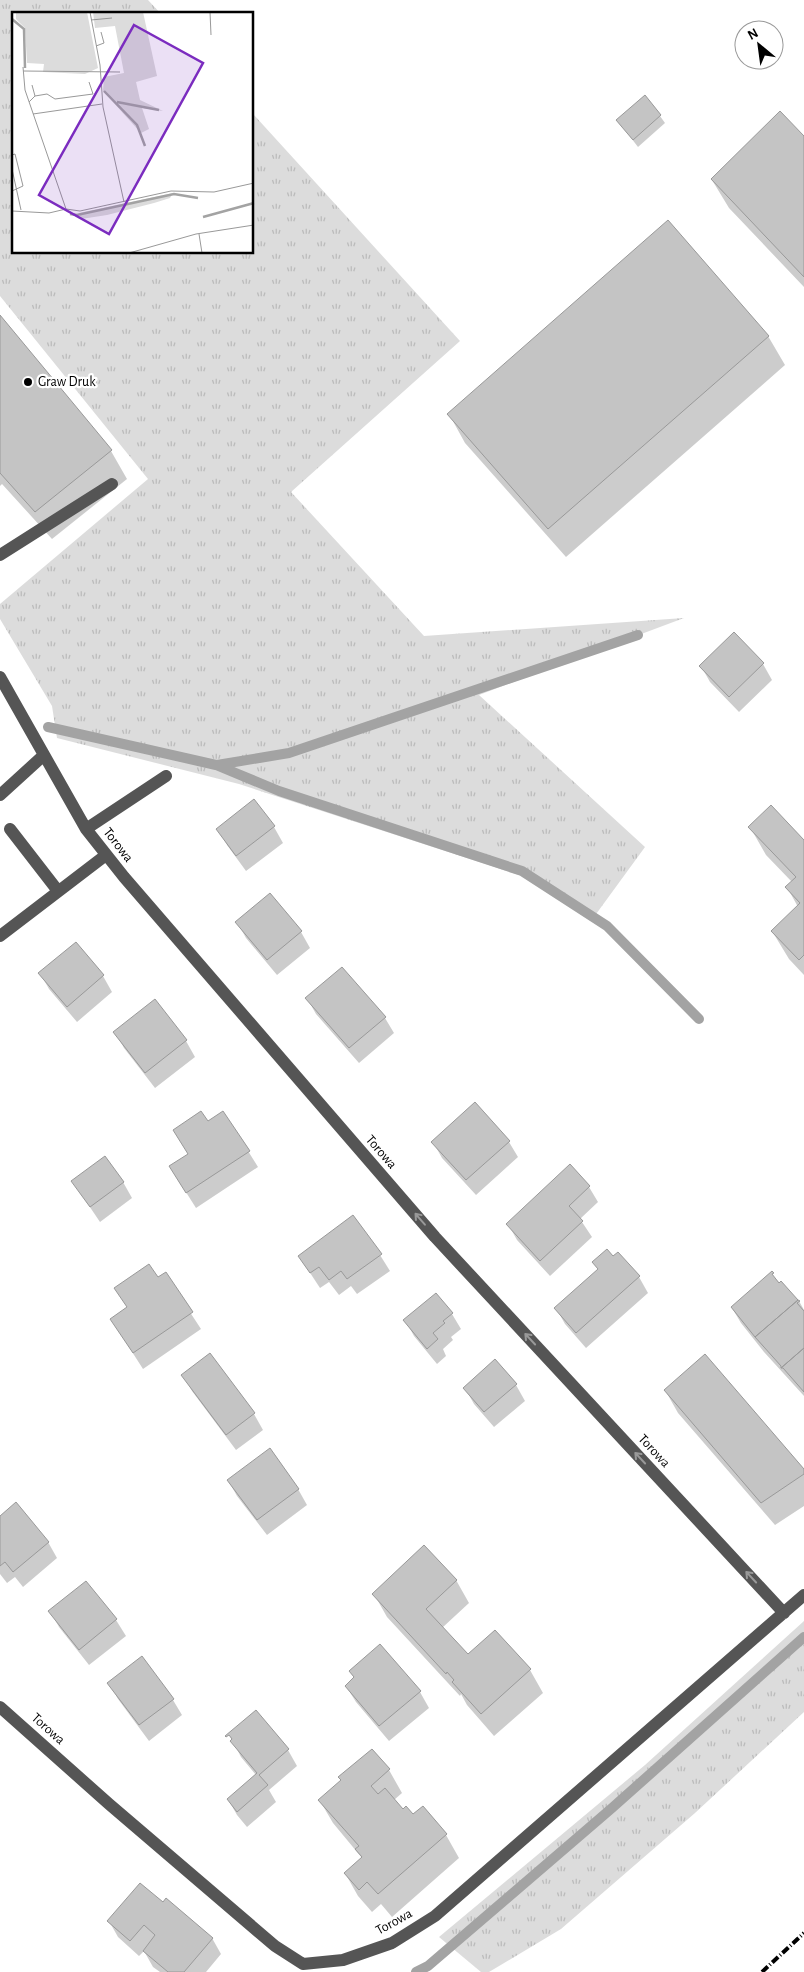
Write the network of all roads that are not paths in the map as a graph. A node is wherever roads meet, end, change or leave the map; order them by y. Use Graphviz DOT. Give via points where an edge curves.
graph roads {
  1 [pos="112,484"];
  2 [pos="0,555"];
  3 [pos="0,677"];
  4 [pos="44,755"];
  5 [pos="166,776"];
  6 [pos="0,795"];
  7 [pos="10,828"];
  8 [pos="86,829"];
  9 [pos="106,854"];
  10 [pos="58,891"];
  11 [pos="0,936"];
  12 [pos="804,1595"];
  13 [pos="784,1613"];
  14 [pos="0,1707"];
  15 [pos="298,1968"];
  1 -- 2 [label="street"];
  3 -- 4 [label="street, Torowa"];
  4 -- 6 [label="street"];
  4 -- 8 [label="street, Torowa"];
  5 -- 8 [label="street"];
  7 -- 10 [label="street"];
  8 -- 9 [label="street, Torowa"];
  9 -- 10 [label="street"];
  13 -- 9 [label="street, Torowa, one-way" via="435,1237"];
  10 -- 11 [label="street"];
  12 -- 13 [label="street, Torowa"];
  13 -- 15 [label="street, Torowa" via="435,1916 392,1943 343,1960"];
  14 -- 15 [label="street, Torowa"];
}
